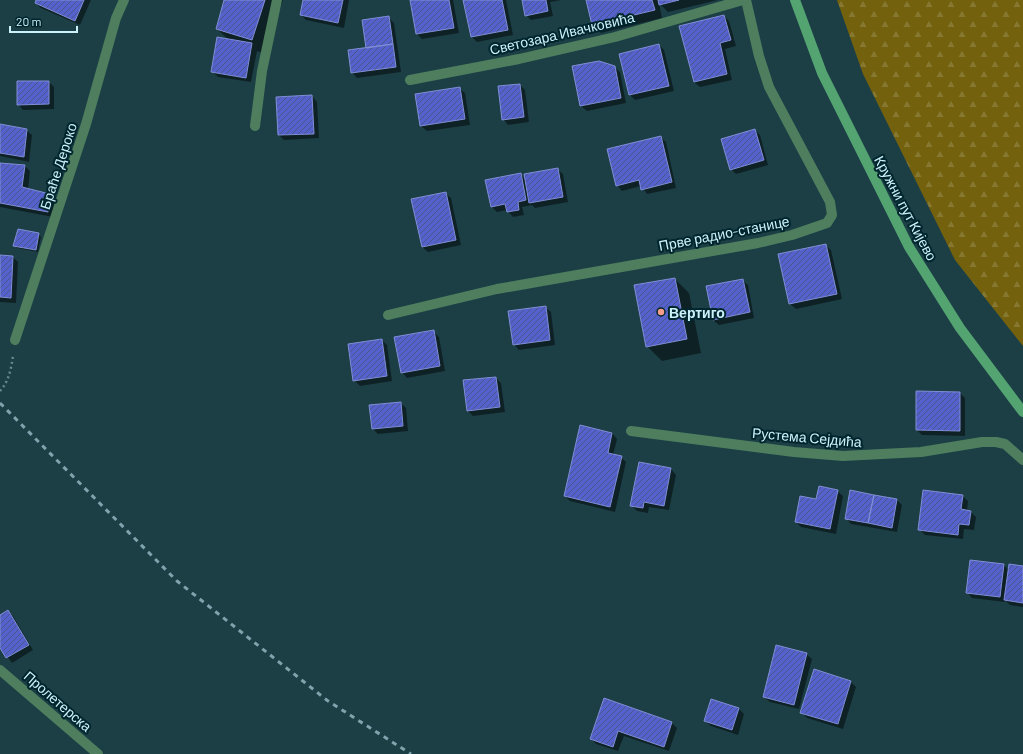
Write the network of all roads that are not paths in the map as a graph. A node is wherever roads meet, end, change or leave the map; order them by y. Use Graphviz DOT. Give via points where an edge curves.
graph roads {
  1 [pos="124,0"];
  2 [pos="277,0"];
  3 [pos="743,0"];
  4 [pos="746,0"];
  5 [pos="795,0"];
  6 [pos="410,80"];
  7 [pos="255,126"];
  8 [pos="388,314"];
  9 [pos="15,340"];
  10 [pos="1023,412"];
  11 [pos="631,431"];
  12 [pos="1023,460"];
  13 [pos="0,670"];
  14 [pos="98,754"];
  1 -- 9 [label="street, Браће Дероко" via="116,18 86,124"];
  2 -- 7 [label="street" via="262,71"];
  3 -- 6 [label="street, Светозара Ивачковића" via="615,37"];
  4 -- 8 [label="street, Прве радио-станице" via="759,56 770,87 830,202 832,212 827,224 758,243 497,289"];
  5 -- 10 [label="main road, Кружни пут Кијево" via="822,73 909,247 960,328"];
  11 -- 12 [label="street, Рустема Сејдића" via="843,456 921,452 996,442 1006,444"];
  13 -- 14 [label="street, Пролетерска"];
}
